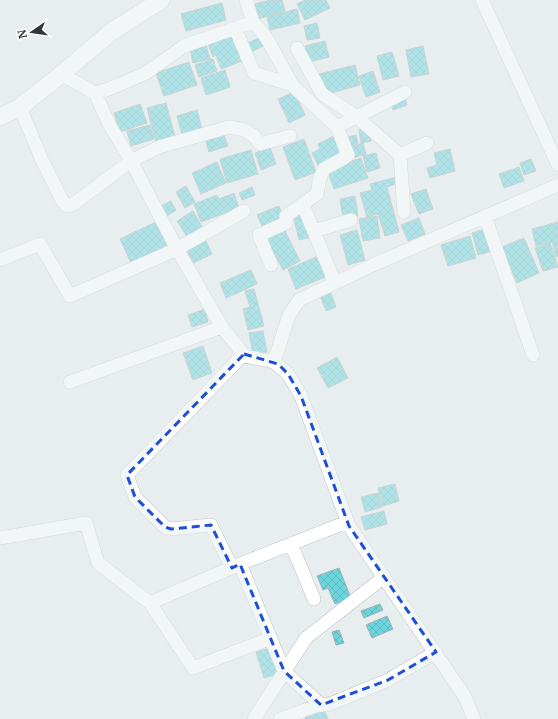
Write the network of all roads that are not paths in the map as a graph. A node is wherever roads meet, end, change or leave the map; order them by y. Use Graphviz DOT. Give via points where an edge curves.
graph roads {
  1 [pos="161,0"];
  2 [pos="246,0"];
  3 [pos="482,0"];
  4 [pos="253,22"];
  5 [pos="235,28"];
  6 [pos="297,48"];
  7 [pos="61,74"];
  8 [pos="292,84"];
  9 [pos="405,92"];
  10 [pos="95,93"];
  11 [pos="20,107"];
  12 [pos="0,117"];
  13 [pos="357,117"];
  14 [pos="337,127"];
  15 [pos="290,136"];
  16 [pos="427,143"];
  17 [pos="400,155"];
  18 [pos="131,161"];
  19 [pos="558,165"];
  20 [pos="558,185"];
  21 [pos="303,204"];
  22 [pos="244,211"];
  23 [pos="404,212"];
  24 [pos="485,216"];
  25 [pos="351,220"];
  26 [pos="314,231"];
  27 [pos="177,249"];
  28 [pos="0,260"];
  29 [pos="271,265"];
  30 [pos="335,283"];
  31 [pos="222,327"];
  32 [pos="244,354"];
  33 [pos="533,355"];
  34 [pos="274,362"];
  35 [pos="70,382"];
  36 [pos="347,522"];
  37 [pos="0,538"];
  38 [pos="292,544"];
  39 [pos="236,566"];
  40 [pos="384,577"];
  41 [pos="314,599"];
  42 [pos="150,603"];
  43 [pos="271,638"];
  44 [pos="436,652"];
  45 [pos="284,671"];
  46 [pos="321,705"];
  47 [pos="254,719"];
  48 [pos="280,719"];
  49 [pos="474,719"];
  1 -- 7 [label="street" via="111,32"];
  2 -- 4 [label="street"];
  3 -- 19 [label="street"];
  4 -- 5 [label="street"];
  4 -- 8 [label="street" via="266,37"];
  5 -- 8 [label="street" via="254,73"];
  5 -- 10 [label="street" via="184,46 146,73"];
  6 -- 13 [label="street" via="322,94"];
  7 -- 10 [label="street"];
  7 -- 11 [label="street"];
  8 -- 14 [label="street"];
  9 -- 13 [label="street"];
  10 -- 18 [label="street" via="108,124"];
  11 -- 12 [label="street"];
  11 -- 18 [label="street" via="41,158 67,206 72,205"];
  13 -- 14 [label="street"];
  13 -- 17 [label="street"];
  14 -- 21 [label="street" via="348,155 324,169 317,194"];
  15 -- 18 [label="street" via="260,144 245,130 229,127 159,147"];
  16 -- 17 [label="street"];
  17 -- 23 [label="street"];
  18 -- 27 [label="street"];
  20 -- 24 [label="street"];
  21 -- 26 [label="street"];
  21 -- 29 [label="street" via="286,216 286,223 259,235"];
  22 -- 27 [label="street"];
  24 -- 30 [label="street"];
  24 -- 33 [label="street"];
  25 -- 26 [label="street"];
  26 -- 30 [label="street"];
  27 -- 28 [label="street" via="70,296 40,244"];
  27 -- 31 [label="street"];
  30 -- 34 [label="street" via="299,300 289,315"];
  31 -- 32 [label="street"];
  31 -- 35 [label="street"];
  32 -- 34 [label="street"];
  32 -- 39 [label="street" via="127,475 135,497 166,527 171,529 211,525"];
  34 -- 36 [label="street" via="288,374 301,396"];
  36 -- 38 [label="street"];
  36 -- 40 [label="street"];
  37 -- 42 [label="street" via="86,523 98,563"];
  38 -- 39 [label="street"];
  38 -- 41 [label="street"];
  39 -- 42 [label="street"];
  39 -- 43 [label="street"];
  40 -- 44 [label="street"];
  40 -- 45 [label="street" via="306,638"];
  42 -- 43 [label="street" via="193,668"];
  43 -- 45 [label="street"];
  44 -- 46 [label="street" via="388,680 330,704"];
  44 -- 49 [label="street" via="465,697"];
  45 -- 46 [label="street"];
  45 -- 47 [label="street"];
  46 -- 48 [label="street"];
}
